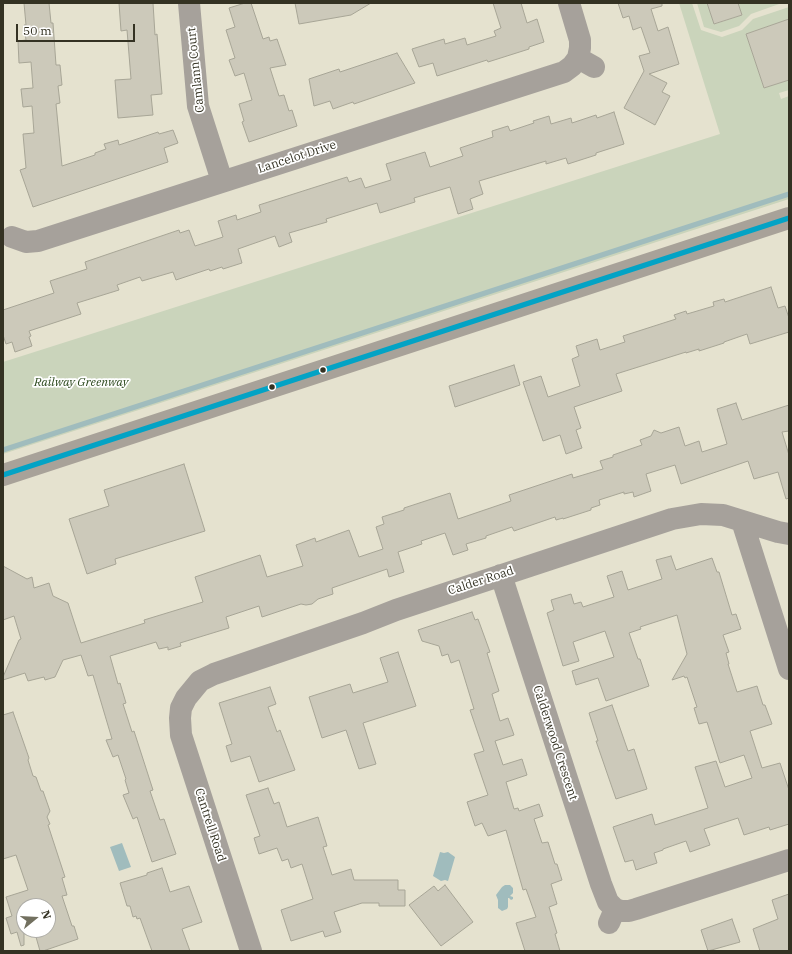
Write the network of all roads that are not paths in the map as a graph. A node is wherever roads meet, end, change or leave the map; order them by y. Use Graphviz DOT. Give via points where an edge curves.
graph roads {
  1 [pos="189,3"];
  2 [pos="568,3"];
  3 [pos="222,181"];
  4 [pos="789,218"];
  5 [pos="6,238"];
  6 [pos="3,475"];
  7 [pos="742,521"];
  8 [pos="789,534"];
  9 [pos="502,575"];
  10 [pos="789,669"];
  11 [pos="186,698"];
  12 [pos="789,860"];
  13 [pos="251,951"];
  1 -- 3 [label="street, Camlann Court" via="198,106"];
  2 -- 3 [label="street, Lancelot Drive" via="586,63"];
  3 -- 5 [label="street, Lancelot Drive" via="38,241 26,242"];
  4 -- 6 [label="main road"];
  7 -- 8 [label="street, Calder Road"];
  7 -- 9 [label="street, Calder Road" via="723,514 679,518"];
  7 -- 10 [label="street"];
  9 -- 11 [label="street, Calder Road" via="214,674 200,681"];
  9 -- 12 [label="street, Calderwood Crescent" via="612,916"];
  11 -- 13 [label="street, Cantrell Road" via="181,708 181,735"];
}
